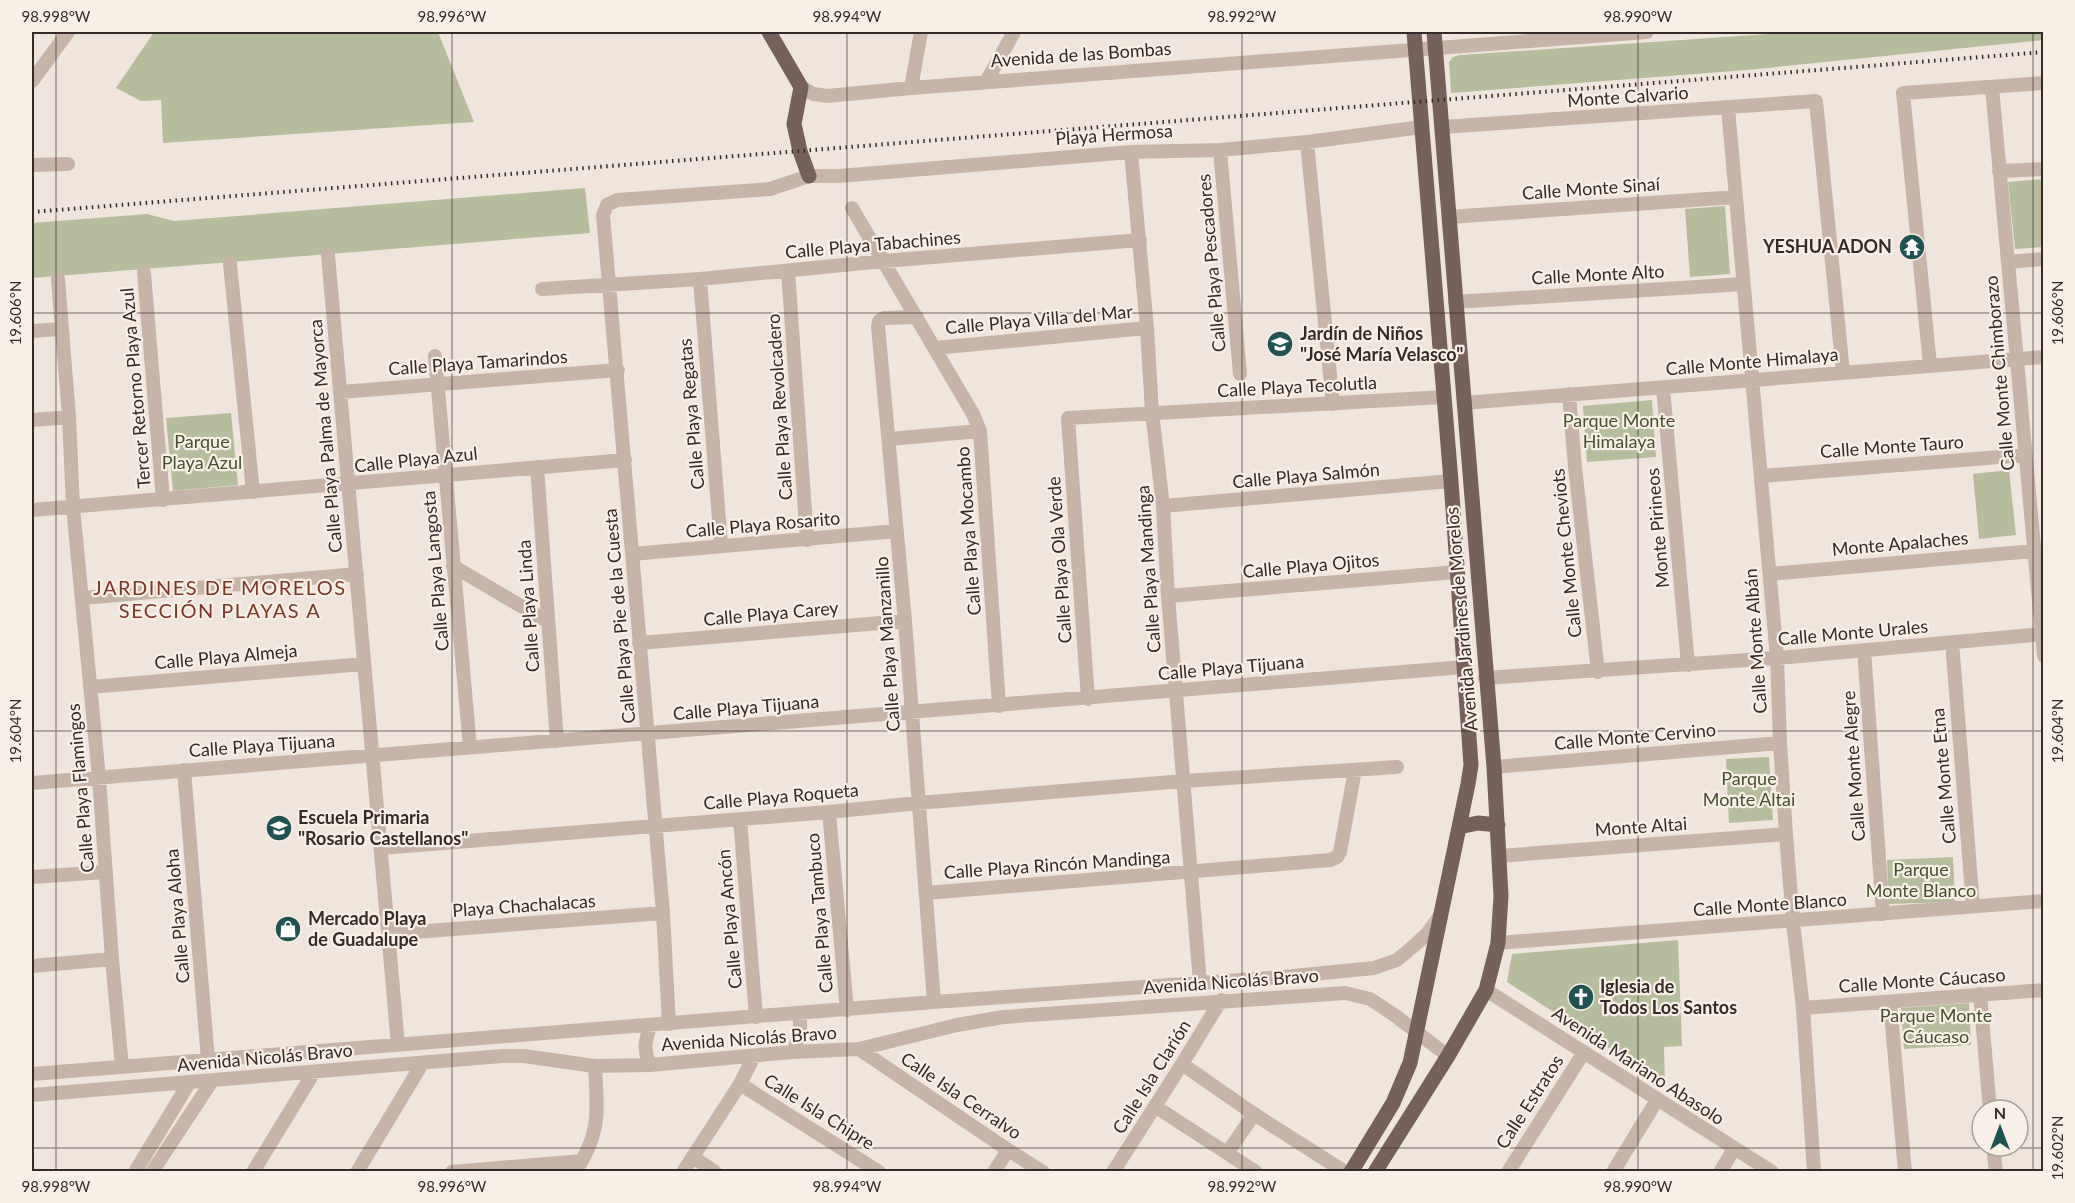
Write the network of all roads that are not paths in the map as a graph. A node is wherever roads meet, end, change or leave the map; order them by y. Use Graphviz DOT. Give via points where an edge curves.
graph roads {
  1 [pos="68,32"];
  2 [pos="769,32"];
  3 [pos="921,32"];
  4 [pos="1014,32"];
  5 [pos="1414,32"];
  6 [pos="1647,32"];
  7 [pos="1434,39"];
  8 [pos="1416,49"];
  9 [pos="32,81"];
  10 [pos="986,82"];
  11 [pos="2043,83"];
  12 [pos="801,87"];
  13 [pos="1992,87"];
  14 [pos="911,88"];
  15 [pos="1728,108"];
  16 [pos="1422,127"];
  17 [pos="1442,127"];
  18 [pos="1307,142"];
  19 [pos="1220,150"];
  20 [pos="1131,152"];
  21 [pos="68,164"];
  22 [pos="32,165"];
  23 [pos="2043,169"];
  24 [pos="1999,171"];
  25 [pos="809,176"];
  26 [pos="1736,198"];
  27 [pos="607,205"];
  28 [pos="852,207"];
  29 [pos="1449,217"];
  30 [pos="1140,240"];
  31 [pos="328,255"];
  32 [pos="2043,259"];
  33 [pos="884,261"];
  34 [pos="2007,262"];
  35 [pos="231,264"];
  36 [pos="788,270"];
  37 [pos="144,273"];
  38 [pos="58,279"];
  39 [pos="700,279"];
  40 [pos="611,284"];
  41 [pos="1744,284"];
  42 [pos="542,289"];
  43 [pos="1455,302"];
  44 [pos="917,317"];
  45 [pos="1147,328"];
  46 [pos="61,329"];
  47 [pos="32,332"];
  48 [pos="935,348"];
  49 [pos="1460,352"];
  50 [pos="1441,353"];
  51 [pos="435,356"];
  52 [pos="2043,357"];
  53 [pos="2016,359"];
  54 [pos="1930,365"];
  55 [pos="618,370"];
  56 [pos="1843,372"];
  57 [pos="1240,374"];
  58 [pos="1753,380"];
  59 [pos="437,384"];
  60 [pos="1663,388"];
  61 [pos="341,392"];
  62 [pos="1569,394"];
  63 [pos="1444,397"];
  64 [pos="1464,403"];
  65 [pos="1333,404"];
  66 [pos="1152,412"];
  67 [pos="69,417"];
  68 [pos="1068,418"];
  69 [pos="32,420"];
  70 [pos="980,431"];
  71 [pos="888,439"];
  72 [pos="2025,455"];
  73 [pos="625,460"];
  74 [pos="537,467"];
  75 [pos="445,474"];
  76 [pos="1761,476"];
  77 [pos="1451,481"];
  78 [pos="348,485"];
  79 [pos="253,492"];
  80 [pos="163,500"];
  81 [pos="1163,506"];
  82 [pos="73,507"];
  83 [pos="32,510"];
  84 [pos="897,531"];
  85 [pos="807,540"];
  86 [pos="721,546"];
  87 [pos="2034,551"];
  88 [pos="632,554"];
  89 [pos="453,567"];
  90 [pos="1457,572"];
  91 [pos="357,574"];
  92 [pos="1770,574"];
  93 [pos="1168,596"];
  94 [pos="83,598"];
  95 [pos="905,621"];
  96 [pos="548,622"];
  97 [pos="2043,634"];
  98 [pos="1952,642"];
  99 [pos="639,643"];
  100 [pos="1864,650"];
  101 [pos="2043,657"];
  102 [pos="1777,658"];
  103 [pos="364,664"];
  104 [pos="1688,665"];
  105 [pos="1464,668"];
  106 [pos="1598,672"];
  107 [pos="1485,678"];
  108 [pos="90,687"];
  109 [pos="1176,690"];
  110 [pos="1088,699"];
  111 [pos="999,706"];
  112 [pos="911,712"];
  113 [pos="647,734"];
  114 [pos="557,741"];
  115 [pos="1780,743"];
  116 [pos="470,747"];
  117 [pos="371,756"];
  118 [pos="1494,766"];
  119 [pos="1396,767"];
  120 [pos="184,770"];
  121 [pos="1355,770"];
  122 [pos="99,778"];
  123 [pos="1184,781"];
  124 [pos="32,783"];
  125 [pos="918,803"];
  126 [pos="829,812"];
  127 [pos="740,819"];
  128 [pos="1498,825"];
  129 [pos="656,826"];
  130 [pos="1459,827"];
  131 [pos="1786,834"];
  132 [pos="381,848"];
  133 [pos="1498,856"];
  134 [pos="106,872"];
  135 [pos="1192,872"];
  136 [pos="32,877"];
  137 [pos="926,893"];
  138 [pos="2043,901"];
  139 [pos="1973,906"];
  140 [pos="1442,912"];
  141 [pos="663,913"];
  142 [pos="1883,914"];
  143 [pos="1793,922"];
  144 [pos="388,934"];
  145 [pos="1498,943"];
  146 [pos="112,959"];
  147 [pos="32,966"];
  148 [pos="1283,977"];
  149 [pos="1200,983"];
  150 [pos="1486,990"];
  151 [pos="2043,990"];
  152 [pos="1980,994"];
  153 [pos="1286,995"];
  154 [pos="1221,1000"];
  155 [pos="934,1002"];
  156 [pos="949,1002"];
  157 [pos="1890,1002"];
  158 [pos="1803,1008"];
  159 [pos="847,1010"];
  160 [pos="799,1014"];
  161 [pos="756,1017"];
  162 [pos="669,1024"];
  163 [pos="651,1025"];
  164 [pos="957,1025"];
  165 [pos="1416,1033"];
  166 [pos="399,1045"];
  167 [pos="859,1049"];
  168 [pos="793,1052"];
  169 [pos="1584,1053"];
  170 [pos="754,1056"];
  171 [pos="1448,1056"];
  172 [pos="208,1060"];
  173 [pos="158,1064"];
  174 [pos="422,1064"];
  175 [pos="1182,1064"];
  176 [pos="650,1065"];
  177 [pos="595,1066"];
  178 [pos="122,1067"];
  179 [pos="314,1072"];
  180 [pos="32,1074"];
  181 [pos="212,1081"];
  182 [pos="189,1083"];
  183 [pos="740,1084"];
  184 [pos="158,1085"];
  185 [pos="32,1095"];
  186 [pos="1989,1098"];
  187 [pos="1658,1100"];
  188 [pos="1156,1107"];
  189 [pos="1254,1114"];
  190 [pos="1734,1149"];
  191 [pos="1008,1150"];
  192 [pos="1227,1152"];
  193 [pos="693,1157"];
  194 [pos="1022,1159"];
  195 [pos="152,1163"];
  196 [pos="578,1166"];
  197 [pos="460,1171"];
  198 [pos="135,1172"];
  199 [pos="253,1172"];
  200 [pos="357,1172"];
  201 [pos="452,1172"];
  202 [pos="683,1172"];
  203 [pos="715,1172"];
  204 [pos="879,1172"];
  205 [pos="994,1172"];
  206 [pos="1014,1172"];
  207 [pos="1043,1172"];
  208 [pos="1113,1172"];
  209 [pos="1256,1172"];
  210 [pos="1345,1172"];
  211 [pos="1351,1172"];
  212 [pos="1375,1172"];
  213 [pos="1508,1172"];
  214 [pos="1612,1172"];
  215 [pos="1720,1172"];
  216 [pos="1772,1172"];
  217 [pos="1814,1172"];
  218 [pos="1905,1172"];
  1 -- 9 [label="street"];
  2 -- 12 [label="main road"];
  3 -- 14 [label="street"];
  4 -- 10 [label="street"];
  5 -- 8 [label="main road, Avenida Jardines de Morelos"];
  6 -- 7 [label="street, Avenida de las Bombas"];
  7 -- 8 [label="street, Avenida de las Bombas"];
  7 -- 17 [label="main road, Avenida Jardines de Morelos"];
  8 -- 10 [label="street, Avenida de las Bombas"];
  8 -- 16 [label="main road, Avenida Jardines de Morelos"];
  10 -- 14 [label="street, Avenida de las Bombas"];
  11 -- 13 [label="street"];
  12 -- 14 [label="street, Avenida de las Bombas" via="827,96"];
  12 -- 25 [label="main road" via="794,124"];
  13 -- 24 [label="street, Calle Monte Chimborazo"];
  13 -- 54 [label="street" via="1903,93"];
  15 -- 17 [label="street, Monte Calvario"];
  15 -- 26 [label="street, Calle Monte Albán"];
  15 -- 56 [label="street, Monte Calvario" via="1816,101"];
  16 -- 18 [label="street, Playa Hermosa"];
  16 -- 50 [label="main road, Avenida Jardines de Morelos"];
  17 -- 29 [label="main road, Avenida Jardines de Morelos"];
  18 -- 19 [label="street, Playa Hermosa"];
  18 -- 65 [label="street"];
  19 -- 20 [label="street, Playa Hermosa"];
  19 -- 57 [label="street, Calle Playa Pescadores"];
  20 -- 25 [label="street, Playa Hermosa"];
  20 -- 30 [label="street, Calle Playa Mandinga"];
  21 -- 22 [label="street"];
  23 -- 24 [label="street"];
  24 -- 34 [label="street, Calle Monte Chimborazo"];
  25 -- 27 [label="street, Playa Hermosa" via="770,189 617,200"];
  26 -- 29 [label="street, Calle Monte Sinaí"];
  26 -- 41 [label="street, Calle Monte Albán"];
  27 -- 40 [label="street, Calle Playa Pie de la Cuesta" via="603,215"];
  28 -- 33 [label="street, Calle Playa Mocambo"];
  29 -- 43 [label="main road, Avenida Jardines de Morelos"];
  30 -- 33 [label="street, Calle Playa Tabachines"];
  30 -- 45 [label="street, Calle Playa Mandinga"];
  31 -- 61 [label="street, Calle Playa Palma de Mayorca"];
  32 -- 34 [label="street"];
  33 -- 36 [label="street, Calle Playa Tabachines"];
  33 -- 44 [label="street, Calle Playa Mocambo"];
  34 -- 53 [label="street, Calle Monte Chimborazo"];
  35 -- 79 [label="street"];
  36 -- 39 [label="street, Calle Playa Tabachines"];
  36 -- 85 [label="street, Calle Playa Revolcadero"];
  37 -- 80 [label="street, Tercer Retorno Playa Azul"];
  38 -- 46 [label="street, Calle Playa Flamingos"];
  39 -- 40 [label="street, Calle Playa Tabachines"];
  39 -- 86 [label="street, Calle Playa Regatas"];
  40 -- 42 [label="street, Calle Playa Tabachines"];
  40 -- 55 [label="street, Calle Playa Pie de la Cuesta"];
  41 -- 43 [label="street, Calle Monte Alto"];
  41 -- 58 [label="street, Calle Monte Albán"];
  43 -- 49 [label="main road, Avenida Jardines de Morelos"];
  44 -- 48 [label="street, Calle Playa Mocambo"];
  44 -- 71 [label="street, Calle Playa Manzanillo" via="879,321"];
  45 -- 48 [label="street, Calle Playa Villa del Mar"];
  45 -- 66 [label="street, Calle Playa Mandinga"];
  46 -- 47 [label="street"];
  46 -- 67 [label="street, Calle Playa Flamingos"];
  48 -- 70 [label="street, Calle Playa Mocambo"];
  49 -- 50 [label="main road"];
  49 -- 64 [label="main road, Avenida Jardines de Morelos"];
  50 -- 63 [label="main road, Avenida Jardines de Morelos"];
  51 -- 59 [label="street, Calle Playa Langosta"];
  52 -- 53 [label="street, Calle Monte Himalaya"];
  53 -- 54 [label="street, Calle Monte Himalaya"];
  53 -- 72 [label="street, Calle Monte Chimborazo"];
  54 -- 56 [label="street, Calle Monte Himalaya"];
  55 -- 59 [label="street, Calle Playa Tamarindos"];
  55 -- 73 [label="street, Calle Playa Pie de la Cuesta"];
  56 -- 58 [label="street, Calle Monte Himalaya"];
  58 -- 60 [label="street, Calle Monte Himalaya"];
  58 -- 76 [label="street, Calle Monte Albán"];
  59 -- 61 [label="street, Calle Playa Tamarindos"];
  59 -- 75 [label="street, Calle Playa Langosta"];
  60 -- 62 [label="street, Calle Monte Himalaya"];
  60 -- 104 [label="street, Monte Pirineos"];
  61 -- 78 [label="street, Calle Playa Palma de Mayorca"];
  62 -- 64 [label="street, Calle Monte Himalaya"];
  62 -- 106 [label="street, Calle Monte Cheviots"];
  63 -- 65 [label="street, Calle Playa Tecolutla"];
  63 -- 77 [label="main road, Avenida Jardines de Morelos"];
  64 -- 107 [label="main road, Avenida Jardines de Morelos"];
  65 -- 66 [label="street, Calle Playa Tecolutla"];
  66 -- 68 [label="street, Calle Playa Tecolutla"];
  66 -- 81 [label="street, Calle Playa Mandinga"];
  67 -- 69 [label="street"];
  67 -- 82 [label="street, Calle Playa Flamingos"];
  68 -- 110 [label="street, Calle Playa Ola Verde"];
  70 -- 71 [label="street"];
  70 -- 111 [label="street, Calle Playa Mocambo"];
  71 -- 84 [label="street, Calle Playa Manzanillo"];
  72 -- 76 [label="street, Calle Monte Tauro"];
  72 -- 87 [label="street, Calle Monte Chimborazo"];
  73 -- 74 [label="street, Calle Playa Azul"];
  73 -- 88 [label="street, Calle Playa Pie de la Cuesta"];
  74 -- 75 [label="street, Calle Playa Azul"];
  74 -- 96 [label="street, Calle Playa Linda"];
  75 -- 78 [label="street, Calle Playa Azul"];
  75 -- 89 [label="street, Calle Playa Langosta"];
  76 -- 92 [label="street, Calle Monte Albán"];
  77 -- 81 [label="street, Calle Playa Salmón"];
  77 -- 90 [label="main road, Avenida Jardines de Morelos"];
  78 -- 79 [label="street, Calle Playa Azul"];
  78 -- 91 [label="street, Calle Playa Palma de Mayorca"];
  79 -- 80 [label="street, Calle Playa Azul"];
  80 -- 82 [label="street, Calle Playa Azul"];
  81 -- 93 [label="street, Calle Playa Mandinga"];
  82 -- 83 [label="street, Calle Playa Azul"];
  82 -- 94 [label="street, Calle Playa Flamingos"];
  84 -- 85 [label="street, Calle Playa Rosarito"];
  84 -- 95 [label="street, Calle Playa Manzanillo"];
  85 -- 86 [label="street, Calle Playa Rosarito"];
  86 -- 88 [label="street, Calle Playa Rosarito"];
  87 -- 92 [label="street, Monte Apalaches"];
  87 -- 97 [label="street, Calle Monte Chimborazo"];
  88 -- 99 [label="street, Calle Playa Pie de la Cuesta"];
  89 -- 96 [label="street"];
  89 -- 116 [label="street, Calle Playa Langosta"];
  90 -- 93 [label="street, Calle Playa Ojitos"];
  90 -- 105 [label="main road, Avenida Jardines de Morelos"];
  91 -- 94 [label="street"];
  91 -- 103 [label="street, Calle Playa Palma de Mayorca"];
  92 -- 102 [label="street, Calle Monte Albán"];
  93 -- 109 [label="street, Calle Playa Mandinga"];
  94 -- 108 [label="street, Calle Playa Flamingos"];
  95 -- 99 [label="street, Calle Playa Carey"];
  95 -- 112 [label="street, Calle Playa Manzanillo"];
  96 -- 114 [label="street, Calle Playa Linda"];
  97 -- 98 [label="street, Calle Monte Urales"];
  97 -- 101 [label="street, Calle Monte Chimborazo"];
  98 -- 100 [label="street, Calle Monte Urales"];
  98 -- 139 [label="street, Calle Monte Etna"];
  99 -- 113 [label="street, Calle Playa Pie de la Cuesta"];
  100 -- 102 [label="street, Calle Monte Urales"];
  100 -- 142 [label="street, Calle Monte Alegre"];
  102 -- 104 [label="street, Calle Monte Urales"];
  102 -- 115 [label="street, Calle Monte Albán"];
  103 -- 108 [label="street, Calle Playa Almeja"];
  103 -- 117 [label="street, Calle Playa Palma de Mayorca"];
  104 -- 106 [label="street, Calle Monte Urales"];
  105 -- 109 [label="street, Calle Playa Tijuana"];
  105 -- 130 [label="main road, Avenida Jardines de Morelos" via="1471,765"];
  106 -- 107 [label="street, Calle Monte Urales"];
  107 -- 118 [label="main road, Avenida Jardines de Morelos"];
  108 -- 122 [label="street, Calle Playa Flamingos"];
  109 -- 110 [label="street, Calle Playa Tijuana"];
  109 -- 123 [label="street, Calle Playa Mandinga"];
  110 -- 111 [label="street, Calle Playa Tijuana"];
  111 -- 112 [label="street, Calle Playa Tijuana"];
  112 -- 113 [label="street, Calle Playa Tijuana"];
  112 -- 125 [label="street, Calle Playa Manzanillo"];
  113 -- 114 [label="street, Calle Playa Tijuana"];
  113 -- 129 [label="street, Calle Playa Pie de la Cuesta"];
  114 -- 116 [label="street, Calle Playa Tijuana"];
  115 -- 118 [label="street, Calle Monte Cervino"];
  115 -- 131 [label="street, Calle Monte Albán"];
  116 -- 117 [label="street, Calle Playa Tijuana"];
  117 -- 120 [label="street, Calle Playa Tijuana"];
  117 -- 132 [label="street, Calle Playa Palma de Mayorca"];
  118 -- 128 [label="main road, Avenida Jardines de Morelos"];
  119 -- 121 [label="street, Calle Playa Roqueta"];
  120 -- 122 [label="street, Calle Playa Tijuana"];
  120 -- 172 [label="street, Calle Playa Aloha"];
  121 -- 123 [label="street, Calle Playa Roqueta"];
  121 -- 135 [label="street, Calle Playa Rincón Mandinga" via="1337,857"];
  122 -- 124 [label="street, Calle Playa Tijuana"];
  122 -- 134 [label="street, Calle Playa Flamingos"];
  123 -- 125 [label="street, Calle Playa Roqueta"];
  123 -- 135 [label="street, Calle Playa Mandinga"];
  125 -- 126 [label="street, Calle Playa Roqueta"];
  125 -- 137 [label="street, Calle Playa Manzanillo"];
  126 -- 127 [label="street, Calle Playa Roqueta"];
  126 -- 159 [label="street, Calle Playa Tambuco"];
  127 -- 129 [label="street, Calle Playa Roqueta"];
  127 -- 161 [label="street, Calle Playa Ancón"];
  128 -- 130 [label="main road" via="1478,823"];
  128 -- 133 [label="main road, Avenida Jardines de Morelos"];
  129 -- 132 [label="street, Calle Playa Roqueta"];
  129 -- 141 [label="street, Calle Playa Pie de la Cuesta"];
  130 -- 140 [label="main road, Avenida Jardines de Morelos"];
  131 -- 133 [label="street, Monte Altai"];
  131 -- 143 [label="street, Calle Monte Albán"];
  132 -- 144 [label="street, Calle Playa Palma de Mayorca"];
  133 -- 145 [label="main road, Avenida Jardines de Morelos"];
  134 -- 136 [label="street"];
  134 -- 146 [label="street, Calle Playa Flamingos"];
  135 -- 137 [label="street, Calle Playa Rincón Mandinga"];
  135 -- 149 [label="street, Calle Playa Mandinga"];
  137 -- 155 [label="street, Calle Playa Manzanillo"];
  138 -- 139 [label="street, Calle Monte Blanco"];
  139 -- 142 [label="street, Calle Monte Blanco"];
  140 -- 148 [label="street, Avenida Nicolás Bravo" via="1427,934 1396,960 1374,968"];
  140 -- 165 [label="main road, Avenida Jardines de Morelos"];
  141 -- 144 [label="street, Playa Chachalacas"];
  141 -- 162 [label="street, Calle Playa Pie de la Cuesta"];
  142 -- 143 [label="street, Calle Monte Blanco"];
  143 -- 145 [label="street, Calle Monte Blanco"];
  143 -- 158 [label="street, Calle Monte Albán"];
  144 -- 166 [label="street, Calle Playa Palma de Mayorca"];
  145 -- 150 [label="main road, Avenida Jardines de Morelos"];
  146 -- 147 [label="street"];
  146 -- 178 [label="street, Calle Playa Flamingos"];
  148 -- 149 [label="street, Avenida Nicolás Bravo"];
  148 -- 153 [label="street"];
  149 -- 156 [label="street, Avenida Nicolás Bravo"];
  150 -- 169 [label="street, Avenida Mariano Abasolo"];
  150 -- 171 [label="main road, Avenida Jardines de Morelos"];
  151 -- 152 [label="street, Calle Monte Cáucaso"];
  152 -- 157 [label="street, Calle Monte Cáucaso"];
  152 -- 186 [label="street"];
  153 -- 154 [label="street, Avenida Nicolás Bravo"];
  153 -- 165 [label="street, Avenida Nicolás Bravo" via="1345,993 1370,999"];
  154 -- 164 [label="street, Avenida Nicolás Bravo" via="1040,1013"];
  154 -- 175 [label="street, Calle Isla Clarión"];
  155 -- 156 [label="street, Avenida Nicolás Bravo"];
  155 -- 159 [label="street, Avenida Nicolás Bravo"];
  156 -- 164 [label="street"];
  157 -- 158 [label="street, Calle Monte Cáucaso"];
  157 -- 218 [label="street"];
  158 -- 217 [label="street, Calle Monte Albán"];
  159 -- 160 [label="street, Avenida Nicolás Bravo"];
  160 -- 161 [label="street, Avenida Nicolás Bravo"];
  160 -- 168 [label="street" via="802,1026"];
  161 -- 162 [label="street, Avenida Nicolás Bravo"];
  162 -- 163 [label="street, Avenida Nicolás Bravo"];
  163 -- 166 [label="street, Avenida Nicolás Bravo"];
  163 -- 176 [label="street" via="645,1040"];
  164 -- 167 [label="street, Avenida Nicolás Bravo"];
  165 -- 171 [label="street, Avenida Nicolás Bravo"];
  165 -- 211 [label="main road, Avenida Jardines de Morelos" via="1410,1063 1393,1103"];
  166 -- 172 [label="street, Avenida Nicolás Bravo"];
  167 -- 168 [label="street, Avenida Nicolás Bravo"];
  167 -- 191 [label="street, Calle Isla Cerralvo"];
  168 -- 170 [label="street, Avenida Nicolás Bravo"];
  169 -- 187 [label="street, Avenida Mariano Abasolo"];
  169 -- 213 [label="street, Calle Estratos"];
  170 -- 176 [label="street, Avenida Nicolás Bravo"];
  170 -- 183 [label="street"];
  171 -- 212 [label="main road, Avenida Jardines de Morelos"];
  172 -- 173 [label="street, Avenida Nicolás Bravo"];
  173 -- 178 [label="street, Avenida Nicolás Bravo"];
  173 -- 184 [label="street"];
  174 -- 177 [label="street, Avenida Nicolás Bravo" via="524,1056"];
  174 -- 179 [label="street, Avenida Nicolás Bravo"];
  174 -- 200 [label="street"];
  175 -- 188 [label="street, Calle Isla Clarión"];
  175 -- 189 [label="street"];
  176 -- 177 [label="street, Avenida Nicolás Bravo"];
  177 -- 196 [label="street" via="597,1119 590,1147"];
  178 -- 180 [label="street, Avenida Nicolás Bravo"];
  179 -- 181 [label="street, Avenida Nicolás Bravo"];
  179 -- 199 [label="street"];
  181 -- 182 [label="street, Avenida Nicolás Bravo"];
  181 -- 195 [label="street"];
  182 -- 184 [label="street, Avenida Nicolás Bravo"];
  182 -- 195 [label="street"];
  183 -- 193 [label="street"];
  183 -- 204 [label="street, Calle Isla Chipre"];
  184 -- 185 [label="street, Avenida Nicolás Bravo"];
  187 -- 190 [label="street, Avenida Mariano Abasolo"];
  187 -- 214 [label="street"];
  188 -- 192 [label="street"];
  188 -- 208 [label="street, Calle Isla Clarión"];
  189 -- 192 [label="street"];
  189 -- 210 [label="street"];
  190 -- 215 [label="street"];
  190 -- 216 [label="street, Avenida Mariano Abasolo"];
  191 -- 194 [label="street, Calle Isla Cerralvo"];
  191 -- 205 [label="street"];
  192 -- 209 [label="street"];
  193 -- 202 [label="street"];
  193 -- 203 [label="street"];
  194 -- 206 [label="street"];
  194 -- 207 [label="street, Calle Isla Cerralvo"];
  195 -- 198 [label="street"];
  196 -- 197 [label="street"];
  197 -- 201 [label="street"];
}
